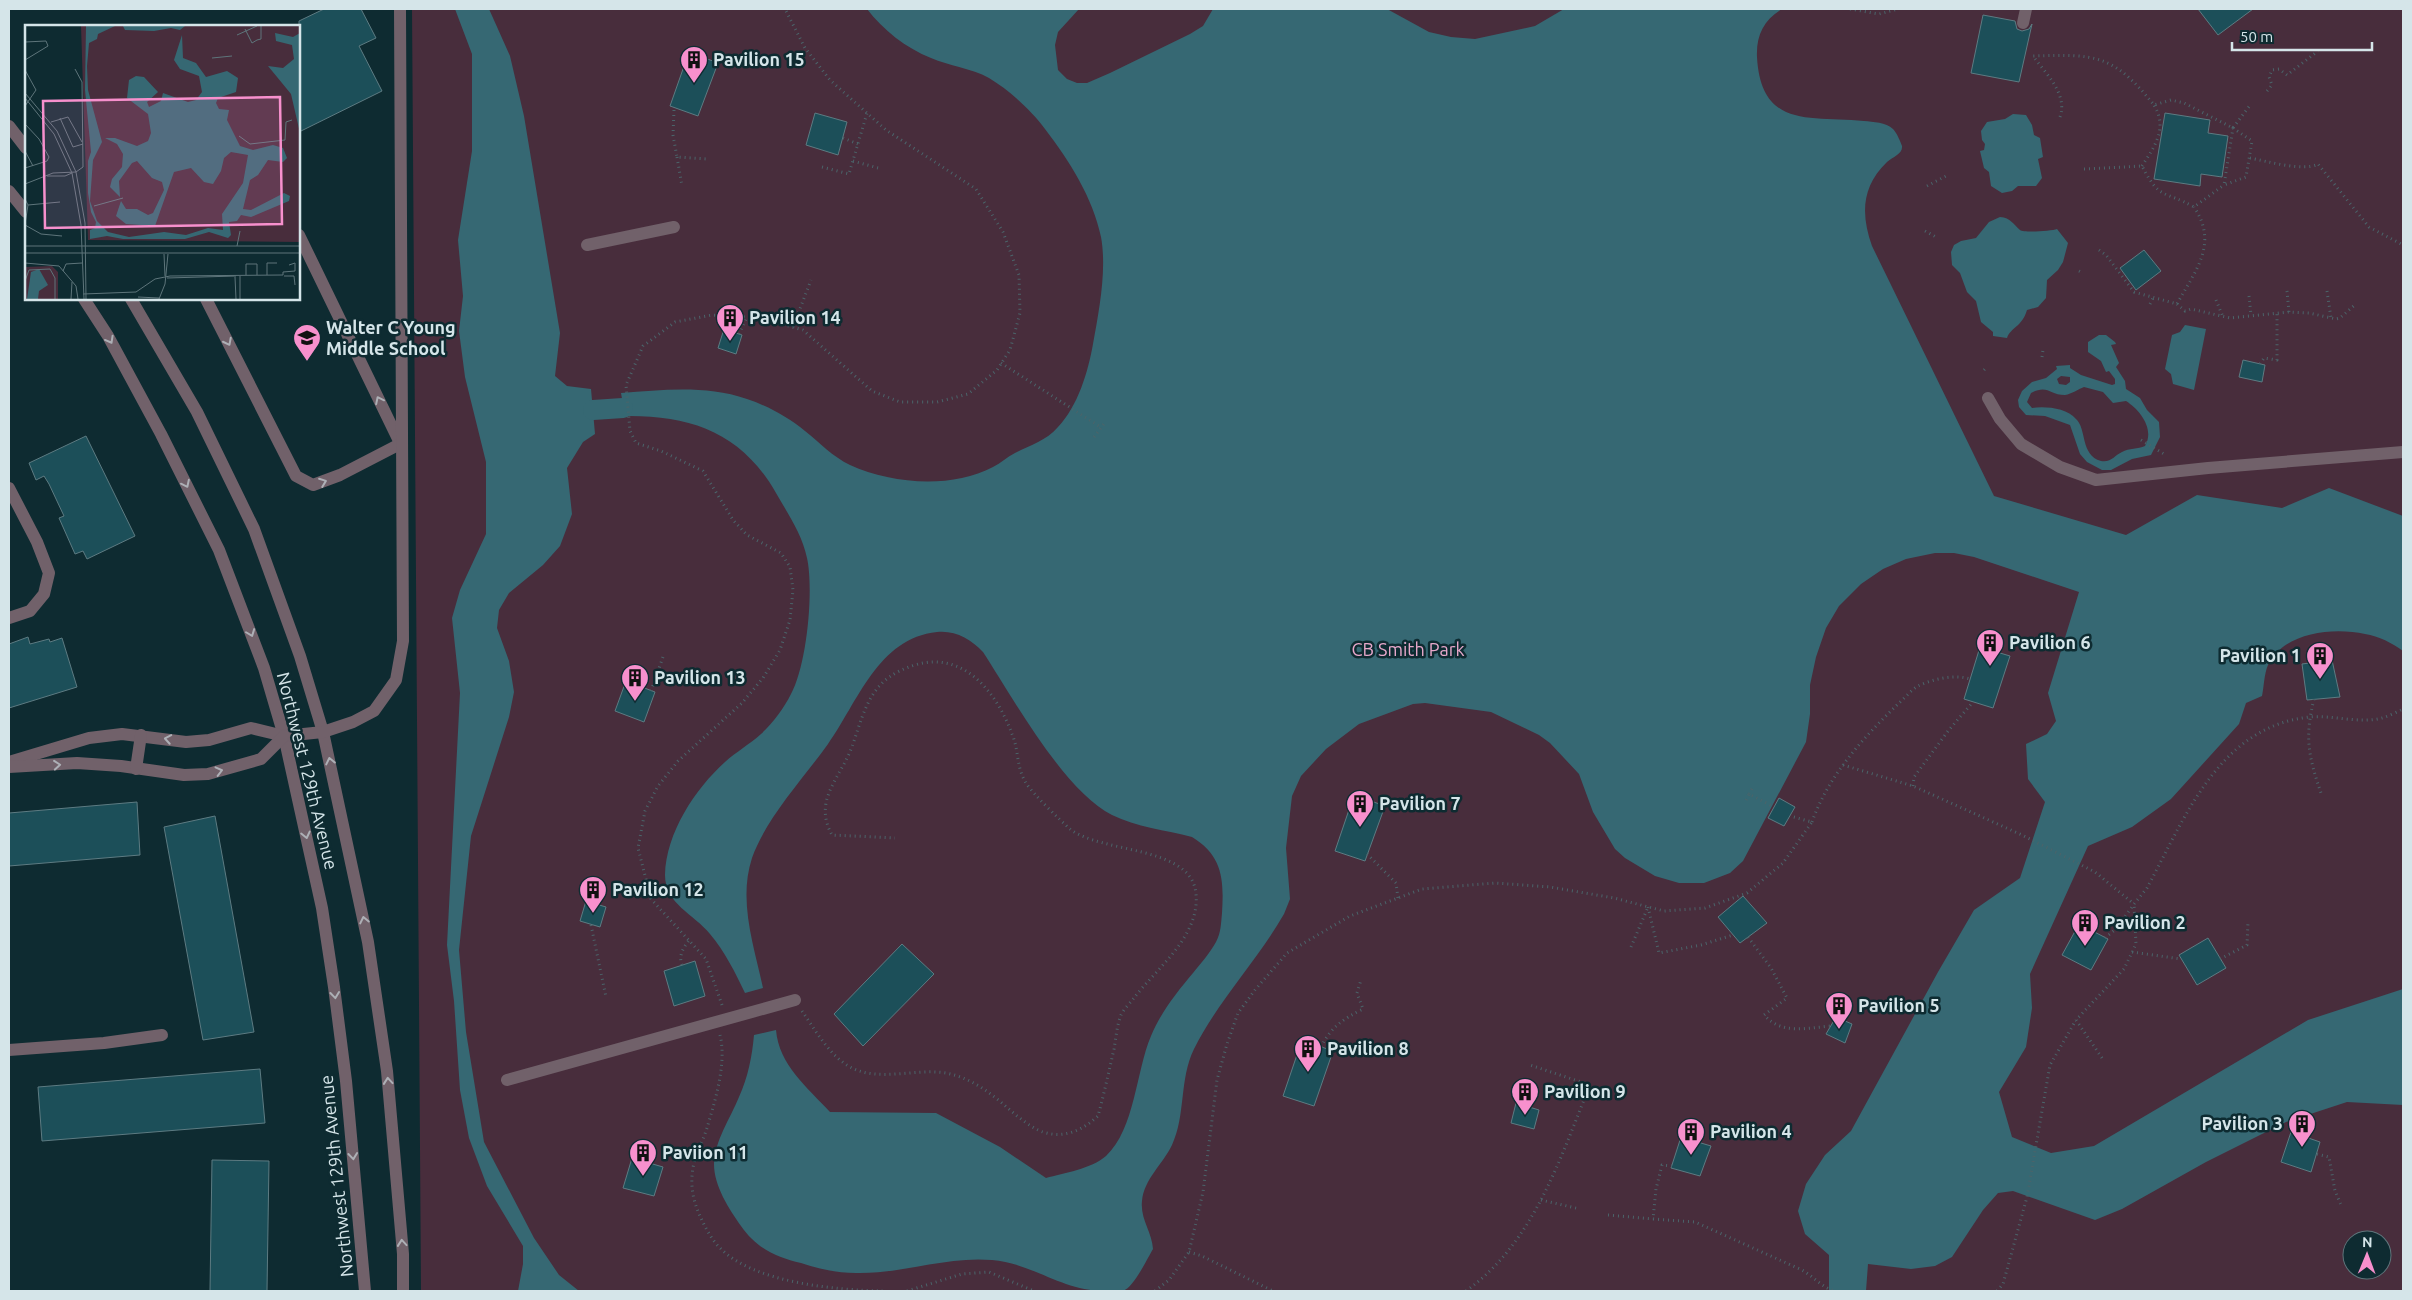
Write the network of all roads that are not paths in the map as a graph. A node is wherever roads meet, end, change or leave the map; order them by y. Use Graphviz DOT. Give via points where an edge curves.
graph roads {
  1 [pos="400,9"];
  2 [pos="2026,9"];
  3 [pos="2023,23"];
  4 [pos="9,126"];
  5 [pos="25,147"];
  6 [pos="9,191"];
  7 [pos="25,211"];
  8 [pos="674,226"];
  9 [pos="300,237"];
  10 [pos="587,245"];
  11 [pos="85,300"];
  12 [pos="132,300"];
  13 [pos="207,300"];
  14 [pos="1988,398"];
  15 [pos="400,444"];
  16 [pos="2403,452"];
  17 [pos="9,488"];
  18 [pos="9,618"];
  19 [pos="323,732"];
  20 [pos="141,735"];
  21 [pos="284,736"];
  22 [pos="9,762"];
  23 [pos="9,767"];
  24 [pos="136,769"];
  25 [pos="795,1000"];
  26 [pos="162,1035"];
  27 [pos="9,1050"];
  28 [pos="507,1080"];
  29 [pos="365,1291"];
  30 [pos="403,1291"];
  1 -- 15 [label="street"];
  2 -- 3 [label="street"];
  4 -- 5 [label="street"];
  6 -- 7 [label="street"];
  8 -- 10 [label="street"];
  15 -- 9 [label="street, one-way"];
  11 -- 21 [label="street, Northwest 129th Avenue, one-way" via="108,336 218,550 264,668"];
  12 -- 19 [label="street, Northwest 129th Avenue" via="197,412 254,529 300,656"];
  13 -- 15 [label="street, one-way" via="296,476 313,485"];
  14 -- 16 [label="street" via="2021,444 2060,467 2096,480"];
  15 -- 19 [label="street" via="403,641 396,680 374,711"];
  17 -- 18 [label="street" via="49,572 44,594 30,611"];
  19 -- 21 [label="street"];
  30 -- 19 [label="street, Northwest 129th Avenue, one-way" via="403,1254 387,1071 368,942"];
  21 -- 20 [label="street, one-way" via="251,728 209,740 186,742"];
  20 -- 22 [label="street" via="89,738"];
  20 -- 24 [label="street"];
  24 -- 21 [label="street, one-way" via="184,775 208,774 261,759"];
  21 -- 29 [label="street, Northwest 129th Avenue, one-way" via="322,908 334,987"];
  23 -- 24 [label="street, one-way" via="76,763"];
  25 -- 28 [label="street"];
  26 -- 27 [label="street" via="104,1044"];
}
